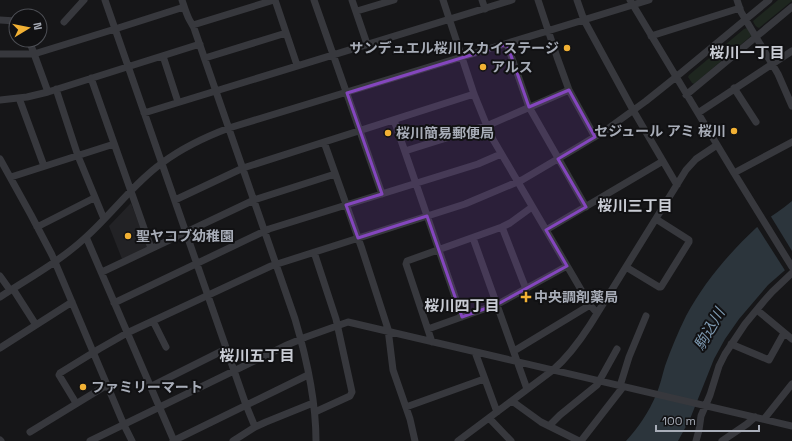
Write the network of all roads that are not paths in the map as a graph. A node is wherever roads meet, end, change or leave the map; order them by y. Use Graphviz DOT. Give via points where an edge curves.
graph roads {
  1 [pos="84,0"];
  2 [pos="105,0"];
  3 [pos="274,0"];
  4 [pos="314,0"];
  5 [pos="352,0"];
  6 [pos="394,0"];
  7 [pos="442,0"];
  8 [pos="482,0"];
  9 [pos="512,0"];
  10 [pos="538,0"];
  11 [pos="577,0"];
  12 [pos="649,0"];
  13 [pos="737,0"];
  14 [pos="769,0"];
  15 [pos="631,3"];
  16 [pos="183,4"];
  17 [pos="792,7"];
  18 [pos="740,8"];
  19 [pos="485,9"];
  20 [pos="356,11"];
  21 [pos="746,19"];
  22 [pos="449,20"];
  23 [pos="584,20"];
  24 [pos="64,22"];
  25 [pos="193,25"];
  26 [pos="115,29"];
  27 [pos="549,31"];
  28 [pos="286,33"];
  29 [pos="651,36"];
  30 [pos="756,37"];
  31 [pos="200,44"];
  32 [pos="367,44"];
  33 [pos="507,44"];
  34 [pos="32,48"];
  35 [pos="792,51"];
  36 [pos="0,54"];
  37 [pos="34,54"];
  38 [pos="333,54"];
  39 [pos="163,56"];
  40 [pos="205,58"];
  41 [pos="462,58"];
  42 [pos="772,64"];
  43 [pos="297,65"];
  44 [pos="128,67"];
  45 [pos="676,77"];
  46 [pos="92,78"];
  47 [pos="734,88"];
  48 [pos="56,89"];
  49 [pos="216,90"];
  50 [pos="569,90"];
  51 [pos="48,92"];
  52 [pos="347,93"];
  53 [pos="474,94"];
  54 [pos="686,95"];
  55 [pos="790,97"];
  56 [pos="19,98"];
  57 [pos="0,100"];
  58 [pos="178,102"];
  59 [pos="792,106"];
  60 [pos="529,107"];
  61 [pos="633,110"];
  62 [pos="144,113"];
  63 [pos="698,113"];
  64 [pos="394,120"];
  65 [pos="756,122"];
  66 [pos="486,126"];
  67 [pos="229,128"];
  68 [pos="360,131"];
  69 [pos="595,137"];
  70 [pos="324,142"];
  71 [pos="792,142"];
  72 [pos="114,144"];
  73 [pos="717,145"];
  74 [pos="405,151"];
  75 [pos="501,154"];
  76 [pos="78,156"];
  77 [pos="0,160"];
  78 [pos="558,160"];
  79 [pos="663,161"];
  80 [pos="161,163"];
  81 [pos="44,166"];
  82 [pos="243,168"];
  83 [pos="734,173"];
  84 [pos="334,174"];
  85 [pos="11,177"];
  86 [pos="517,182"];
  87 [pos="416,184"];
  88 [pos="677,185"];
  89 [pos="131,192"];
  90 [pos="382,194"];
  91 [pos="94,198"];
  92 [pos="175,200"];
  93 [pos="254,200"];
  94 [pos="346,205"];
  95 [pos="532,207"];
  96 [pos="586,207"];
  97 [pos="427,216"];
  98 [pos="104,219"];
  99 [pos="656,220"];
  100 [pos="37,227"];
  101 [pos="502,227"];
  102 [pos="546,230"];
  103 [pos="265,231"];
  104 [pos="186,232"];
  105 [pos="86,238"];
  106 [pos="358,238"];
  107 [pos="473,238"];
  108 [pos="150,248"];
  109 [pos="439,249"];
  110 [pos="314,252"];
  111 [pos="55,262"];
  112 [pos="197,263"];
  113 [pos="276,264"];
  114 [pos="567,266"];
  115 [pos="626,267"];
  116 [pos="792,267"];
  117 [pos="102,272"];
  118 [pos="792,273"];
  119 [pos="0,276"];
  120 [pos="526,289"];
  121 [pos="12,290"];
  122 [pos="208,295"];
  123 [pos="0,297"];
  124 [pos="72,302"];
  125 [pos="114,302"];
  126 [pos="498,304"];
  127 [pos="590,304"];
  128 [pos="756,310"];
  129 [pos="597,313"];
  130 [pos="646,316"];
  131 [pos="462,317"];
  132 [pos="153,321"];
  133 [pos="36,325"];
  134 [pos="338,325"];
  135 [pos="428,329"];
  136 [pos="388,332"];
  137 [pos="127,333"];
  138 [pos="784,333"];
  139 [pos="300,339"];
  140 [pos="792,339"];
  141 [pos="432,342"];
  142 [pos="731,344"];
  143 [pos="166,347"];
  144 [pos="0,348"];
  145 [pos="226,349"];
  146 [pos="617,349"];
  147 [pos="514,351"];
  148 [pos="93,352"];
  149 [pos="475,352"];
  150 [pos="517,361"];
  151 [pos="553,370"];
  152 [pos="234,371"];
  153 [pos="308,375"];
  154 [pos="484,379"];
  155 [pos="600,381"];
  156 [pos="792,384"];
  157 [pos="107,385"];
  158 [pos="622,386"];
  159 [pos="150,387"];
  160 [pos="527,389"];
  161 [pos="512,400"];
  162 [pos="313,402"];
  163 [pos="76,404"];
  164 [pos="246,405"];
  165 [pos="704,405"];
  166 [pos="406,407"];
  167 [pos="159,408"];
  168 [pos="315,412"];
  169 [pos="497,412"];
  170 [pos="755,417"];
  171 [pos="489,418"];
  172 [pos="764,419"];
  173 [pos="124,425"];
  174 [pos="549,426"];
  175 [pos="792,426"];
  176 [pos="254,427"];
  177 [pos="30,432"];
  178 [pos="463,440"];
  179 [pos="90,441"];
  180 [pos="132,441"];
  181 [pos="173,441"];
  182 [pos="233,441"];
  183 [pos="316,441"];
  184 [pos="415,441"];
  185 [pos="511,441"];
  186 [pos="580,441"];
  187 [pos="696,441"];
  188 [pos="722,441"];
  1 -- 24 [label="street"];
  2 -- 26 [label="street"];
  3 -- 25 [label="street"];
  3 -- 28 [label="street"];
  4 -- 38 [label="street"];
  5 -- 20 [label="street"];
  6 -- 20 [label="street"];
  7 -- 22 [label="street"];
  8 -- 19 [label="street"];
  9 -- 19 [label="street"];
  10 -- 27 [label="street"];
  11 -- 23 [label="street"];
  12 -- 15 [label="street"];
  13 -- 18 [label="street"];
  14 -- 21 [label="street"];
  15 -- 23 [label="street"];
  15 -- 29 [label="street"];
  16 -- 25 [label="street"];
  16 -- 26 [label="street"];
  17 -- 30 [label="street"];
  18 -- 21 [label="street"];
  18 -- 29 [label="street"];
  19 -- 22 [label="street"];
  20 -- 32 [label="street"];
  21 -- 30 [label="street"];
  21 -- 45 [label="street"];
  22 -- 32 [label="street"];
  22 -- 41 [label="street"];
  23 -- 27 [label="street"];
  23 -- 61 [label="street"];
  25 -- 31 [label="street"];
  26 -- 37 [label="street"];
  26 -- 44 [label="street"];
  27 -- 33 [label="street"];
  27 -- 50 [label="street"];
  28 -- 40 [label="street"];
  28 -- 43 [label="street"];
  29 -- 45 [label="street"];
  30 -- 42 [label="street"];
  30 -- 54 [label="street"];
  31 -- 39 [label="street"];
  31 -- 40 [label="street"];
  32 -- 38 [label="street"];
  33 -- 41 [label="street"];
  33 -- 60 [label="street"];
  34 -- 37 [label="street"];
  35 -- 42 [label="street"];
  36 -- 37 [label="street"];
  37 -- 51 [label="street"];
  38 -- 43 [label="street"];
  38 -- 52 [label="street"];
  39 -- 44 [label="street"];
  39 -- 58 [label="street"];
  40 -- 49 [label="street"];
  41 -- 52 [label="street"];
  41 -- 53 [label="street"];
  42 -- 47 [label="street"];
  42 -- 55 [label="street"];
  43 -- 49 [label="street"];
  44 -- 46 [label="street"];
  44 -- 62 [label="street"];
  45 -- 54 [label="street"];
  45 -- 61 [label="street"];
  46 -- 48 [label="street"];
  46 -- 72 [label="street"];
  47 -- 63 [label="street"];
  47 -- 65 [label="street"];
  48 -- 51 [label="street"];
  48 -- 76 [label="street"];
  49 -- 58 [label="street"];
  49 -- 67 [label="street"];
  50 -- 60 [label="street"];
  50 -- 69 [label="street"];
  51 -- 56 [label="street"];
  52 -- 67 [label="street"];
  52 -- 68 [label="street"];
  53 -- 64 [label="street"];
  53 -- 66 [label="street"];
  54 -- 63 [label="street"];
  55 -- 59 [label="street"];
  56 -- 57 [label="street"];
  56 -- 81 [label="street"];
  58 -- 62 [label="street"];
  60 -- 66 [label="street"];
  60 -- 78 [label="street"];
  61 -- 69 [label="street"];
  61 -- 79 [label="street"];
  62 -- 80 [label="street"];
  63 -- 73 [label="street"];
  64 -- 68 [label="street"];
  64 -- 74 [label="street"];
  66 -- 74 [label="street"];
  66 -- 75 [label="street"];
  67 -- 80 [label="street" via="196,142"];
  67 -- 82 [label="street"];
  68 -- 70 [label="street"];
  68 -- 90 [label="street"];
  69 -- 78 [label="street"];
  70 -- 82 [label="street"];
  70 -- 84 [label="street"];
  71 -- 83 [label="street"];
  72 -- 76 [label="street"];
  72 -- 89 [label="street"];
  73 -- 83 [label="street"];
  73 -- 88 [label="street" via="696,159"];
  74 -- 87 [label="street"];
  75 -- 86 [label="street"];
  75 -- 87 [label="street"];
  76 -- 81 [label="street"];
  76 -- 91 [label="street"];
  77 -- 85 [label="street"];
  78 -- 86 [label="street"];
  78 -- 96 [label="street"];
  79 -- 88 [label="street"];
  79 -- 96 [label="street"];
  80 -- 89 [label="street"];
  80 -- 92 [label="street"];
  81 -- 85 [label="street"];
  82 -- 92 [label="street"];
  82 -- 93 [label="street"];
  83 -- 116 [label="street"];
  84 -- 93 [label="street"];
  84 -- 94 [label="street"];
  85 -- 100 [label="street"];
  86 -- 95 [label="street"];
  86 -- 97 [label="street" via="466,204"];
  87 -- 90 [label="street"];
  87 -- 97 [label="street"];
  88 -- 99 [label="street"];
  89 -- 98 [label="street"];
  89 -- 108 [label="street"];
  90 -- 94 [label="street"];
  91 -- 98 [label="street"];
  91 -- 100 [label="street"];
  92 -- 104 [label="street"];
  93 -- 103 [label="street"];
  93 -- 104 [label="street"];
  94 -- 103 [label="street"];
  94 -- 106 [label="street"];
  95 -- 101 [label="street"];
  95 -- 102 [label="street"];
  96 -- 102 [label="street"];
  97 -- 106 [label="street"];
  97 -- 109 [label="street"];
  98 -- 105 [label="street"];
  99 -- 115 [label="street"];
  99 -- 115 [label="street" via="689,240 661,287"];
  100 -- 111 [label="street"];
  101 -- 107 [label="street"];
  101 -- 120 [label="street"];
  102 -- 114 [label="street"];
  103 -- 112 [label="street"];
  103 -- 113 [label="street"];
  104 -- 108 [label="street"];
  104 -- 112 [label="street"];
  105 -- 111 [label="street"];
  105 -- 117 [label="street"];
  106 -- 110 [label="street"];
  106 -- 136 [label="street"];
  107 -- 109 [label="street"];
  107 -- 126 [label="street"];
  108 -- 117 [label="street"];
  109 -- 131 [label="street"];
  109 -- 135 [label="street" via="407,261 406,264"];
  110 -- 113 [label="street"];
  110 -- 134 [label="street"];
  111 -- 121 [label="street"];
  111 -- 124 [label="street"];
  112 -- 122 [label="street"];
  112 -- 125 [label="street"];
  113 -- 122 [label="street"];
  113 -- 139 [label="street"];
  114 -- 120 [label="street"];
  114 -- 127 [label="street"];
  115 -- 129 [label="street"];
  117 -- 125 [label="street"];
  118 -- 128 [label="street"];
  119 -- 121 [label="street"];
  120 -- 126 [label="street"];
  121 -- 123 [label="street"];
  121 -- 133 [label="street"];
  122 -- 132 [label="street"];
  122 -- 145 [label="street"];
  124 -- 133 [label="street"];
  124 -- 148 [label="street"];
  125 -- 137 [label="street"];
  126 -- 131 [label="street"];
  126 -- 147 [label="street"];
  127 -- 129 [label="street"];
  127 -- 147 [label="street"];
  128 -- 138 [label="street"];
  128 -- 142 [label="street"];
  129 -- 151 [label="street" via="573,349"];
  130 -- 158 [label="street" via="629,357"];
  131 -- 135 [label="street"];
  132 -- 137 [label="street"];
  132 -- 143 [label="street"];
  133 -- 144 [label="street"];
  134 -- 136 [label="street" via="348,322"];
  134 -- 139 [label="street"];
  134 -- 168 [label="street" via="352,394"];
  135 -- 141 [label="street"];
  136 -- 141 [label="street"];
  136 -- 166 [label="street" via="393,370"];
  137 -- 148 [label="street"];
  137 -- 159 [label="street"];
  138 -- 140 [label="street"];
  138 -- 142 [label="street" via="770,360"];
  139 -- 152 [label="street"];
  139 -- 153 [label="street"];
  141 -- 149 [label="street"];
  142 -- 165 [label="street" via="719,366"];
  145 -- 152 [label="street"];
  145 -- 159 [label="street"];
  146 -- 155 [label="street"];
  147 -- 150 [label="street"];
  148 -- 157 [label="street"];
  148 -- 163 [label="street" via="59,375"];
  149 -- 150 [label="street"];
  149 -- 154 [label="street"];
  150 -- 151 [label="street"];
  150 -- 160 [label="street"];
  151 -- 155 [label="street"];
  151 -- 160 [label="street"];
  152 -- 164 [label="street"];
  152 -- 167 [label="street"];
  153 -- 162 [label="street"];
  153 -- 164 [label="street"];
  154 -- 166 [label="street"];
  154 -- 169 [label="street"];
  155 -- 158 [label="street"];
  155 -- 174 [label="street"];
  156 -- 172 [label="street"];
  157 -- 163 [label="street"];
  157 -- 173 [label="street"];
  158 -- 165 [label="street"];
  158 -- 186 [label="street"];
  159 -- 167 [label="street"];
  160 -- 161 [label="street"];
  161 -- 169 [label="street"];
  161 -- 174 [label="street"];
  162 -- 168 [label="street"];
  162 -- 176 [label="street"];
  163 -- 177 [label="street"];
  164 -- 176 [label="street"];
  164 -- 181 [label="street"];
  165 -- 170 [label="street"];
  165 -- 187 [label="street"];
  166 -- 184 [label="street"];
  167 -- 173 [label="street"];
  167 -- 181 [label="street"];
  168 -- 183 [label="street"];
  169 -- 171 [label="street"];
  170 -- 172 [label="street"];
  170 -- 188 [label="street"];
  171 -- 178 [label="street"];
  171 -- 185 [label="street"];
  172 -- 175 [label="street"];
  173 -- 179 [label="street"];
  173 -- 180 [label="street"];
  174 -- 186 [label="street"];
  176 -- 182 [label="street"];
}
